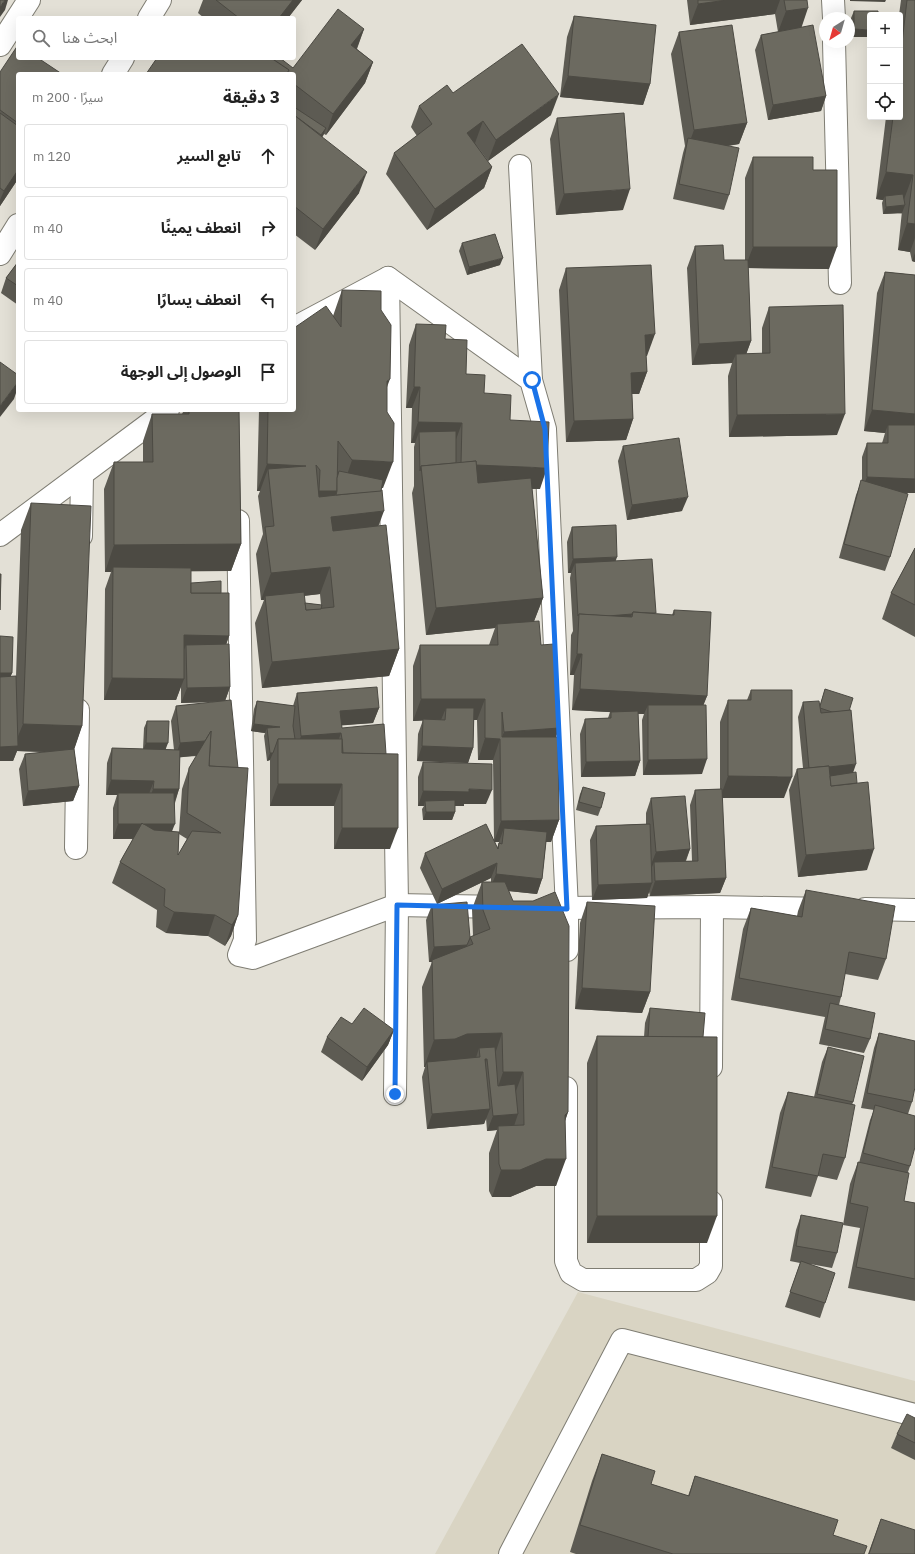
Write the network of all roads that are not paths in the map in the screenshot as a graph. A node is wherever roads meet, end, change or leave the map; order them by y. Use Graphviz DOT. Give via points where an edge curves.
graph roads {
  1 [pos="29,0"];
  2 [pos="160,0"];
  3 [pos="833,0"];
  4 [pos="834,12"];
  5 [pos="19,16"];
  6 [pos="150,16"];
  7 [pos="16,20"];
  8 [pos="0,45"];
  9 [pos="834,48"];
  10 [pos="122,60"];
  11 [pos="114,72"];
  12 [pos="520,166"];
  13 [pos="16,229"];
  14 [pos="0,254"];
  15 [pos="388,278"];
  16 [pos="840,283"];
  17 [pos="296,327"];
  18 [pos="532,380"];
  19 [pos="165,412"];
  20 [pos="82,475"];
  21 [pos="238,505"];
  22 [pos="0,534"];
  23 [pos="81,554"];
  24 [pos="78,689"];
  25 [pos="76,848"];
  26 [pos="397,905"];
  27 [pos="712,907"];
  28 [pos="567,909"];
  29 [pos="915,910"];
  30 [pos="567,971"];
  31 [pos="566,1065"];
  32 [pos="711,1091"];
  33 [pos="395,1094"];
  34 [pos="711,1179"];
  35 [pos="915,1415"];
  36 [pos="510,1554"];
  1 -- 5 [label="street"];
  2 -- 6 [label="street"];
  3 -- 4 [label="street"];
  7 -- 8 [label="street"];
  9 -- 16 [label="street"];
  10 -- 11 [label="street"];
  12 -- 18 [label="street"];
  13 -- 14 [label="street"];
  15 -- 17 [label="street"];
  15 -- 18 [label="street"];
  15 -- 26 [label="street"];
  18 -- 28 [label="street" via="545,429"];
  19 -- 20 [label="street"];
  20 -- 22 [label="street"];
  20 -- 23 [label="street"];
  21 -- 26 [label="street" via="245,940 239,955 253,958"];
  24 -- 25 [label="street"];
  26 -- 28 [label="street"];
  26 -- 33 [label="street"];
  27 -- 28 [label="street"];
  27 -- 29 [label="street"];
  27 -- 32 [label="street"];
  28 -- 30 [label="street"];
  31 -- 34 [label="street" via="566,1261 571,1273 583,1280 696,1280 707,1273 711,1266"];
  35 -- 36 [label="street" via="622,1340"];
}
